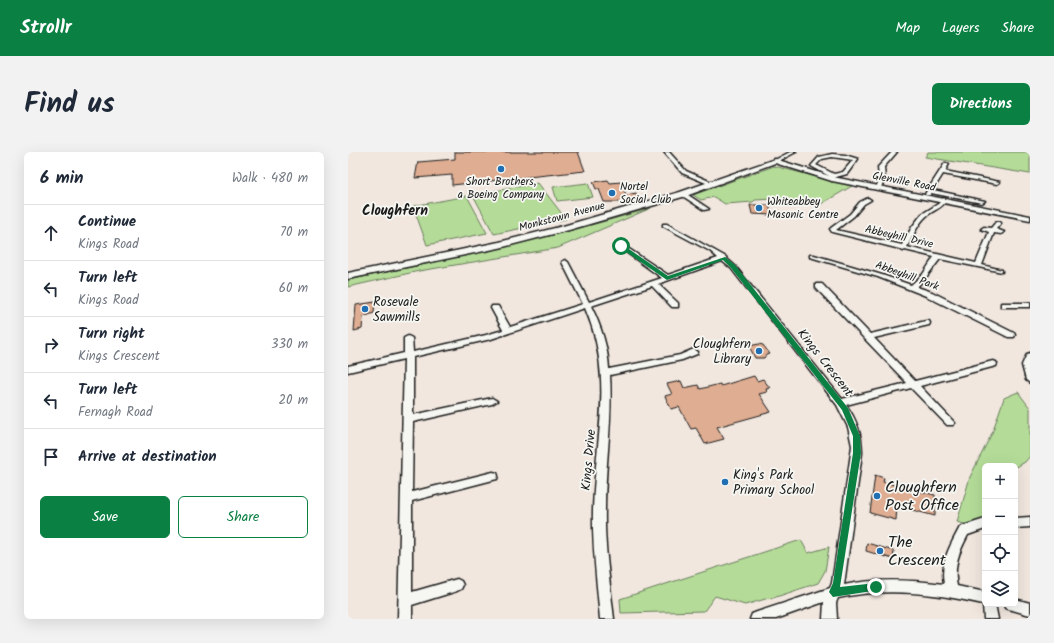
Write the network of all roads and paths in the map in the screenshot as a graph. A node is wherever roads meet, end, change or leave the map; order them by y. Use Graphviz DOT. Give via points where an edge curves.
graph roads {
  1 [pos="666,152"];
  2 [pos="794,152"];
  3 [pos="896,152"];
  4 [pos="775,161"];
  5 [pos="947,164"];
  6 [pos="942,172"];
  7 [pos="833,177"];
  8 [pos="997,182"];
  9 [pos="713,184"];
  10 [pos="878,188"];
  11 [pos="683,194"];
  12 [pos="928,194"];
  13 [pos="868,200"];
  14 [pos="944,200"];
  15 [pos="853,201"];
  16 [pos="982,201"];
  17 [pos="862,204"];
  18 [pos="706,209"];
  19 [pos="1030,218"];
  20 [pos="998,223"];
  21 [pos="665,225"];
  22 [pos="984,228"];
  23 [pos="992,231"];
  24 [pos="1001,232"];
  25 [pos="621,246"];
  26 [pos="903,249"];
  27 [pos="812,256"];
  28 [pos="938,257"];
  29 [pos="724,258"];
  30 [pos="565,262"];
  31 [pos="978,266"];
  32 [pos="1000,271"];
  33 [pos="348,276"];
  34 [pos="667,278"];
  35 [pos="654,283"];
  36 [pos="820,286"];
  37 [pos="913,287"];
  38 [pos="1029,302"];
  39 [pos="675,305"];
  40 [pos="1004,305"];
  41 [pos="587,306"];
  42 [pos="495,308"];
  43 [pos="992,318"];
  44 [pos="984,322"];
  45 [pos="926,323"];
  46 [pos="508,331"];
  47 [pos="1011,335"];
  48 [pos="868,337"];
  49 [pos="408,338"];
  50 [pos="694,352"];
  51 [pos="408,356"];
  52 [pos="1030,356"];
  53 [pos="993,364"];
  54 [pos="348,369"];
  55 [pos="605,373"];
  56 [pos="1030,380"];
  57 [pos="914,385"];
  58 [pos="492,401"];
  59 [pos="840,403"];
  60 [pos="408,420"];
  61 [pos="950,423"];
  62 [pos="493,476"];
  63 [pos="406,498"];
  64 [pos="1018,522"];
  65 [pos="1030,522"];
  66 [pos="982,525"];
  67 [pos="458,585"];
  68 [pos="951,590"];
  69 [pos="833,592"];
  70 [pos="982,597"];
  71 [pos="406,600"];
  72 [pos="1018,606"];
  73 [pos="989,607"];
  74 [pos="1030,609"];
  75 [pos="405,619"];
  76 [pos="607,619"];
  77 [pos="757,619"];
  78 [pos="830,619"];
  79 [pos="991,619"];
  1 -- 9 [label="street" via="684,172"];
  2 -- 4 [label="street"];
  3 -- 10 [label="street" via="881,167 882,179"];
  4 -- 7 [label="street, Glenville Road"];
  4 -- 9 [label="street, Monkstown Avenue"];
  5 -- 6 [label="street"];
  6 -- 8 [label="street"];
  6 -- 12 [label="street"];
  7 -- 7 [label="street" via="845,173 856,159 828,153 814,162 814,166"];
  7 -- 10 [label="street, Glenville Road"];
  9 -- 11 [label="street, Monkstown Avenue"];
  10 -- 12 [label="street, Glenville Road"];
  11 -- 18 [label="street"];
  11 -- 33 [label="street, Monkstown Avenue" via="514,241"];
  12 -- 14 [label="street, Glenville Road"];
  12 -- 16 [label="street"];
  13 -- 17 [label="street, Abbeyhill Drive"];
  14 -- 19 [label="street, Glenville Road"];
  14 -- 26 [label="street" via="941,206 925,214"];
  15 -- 17 [label="street"];
  17 -- 26 [label="street, Abbeyhill Drive" via="833,229 834,231"];
  20 -- 23 [label="street"];
  21 -- 29 [label="street, Kings Crescent"];
  22 -- 23 [label="street"];
  23 -- 24 [label="street"];
  23 -- 31 [label="street"];
  25 -- 34 [label="street"];
  26 -- 28 [label="street, Abbeyhill Drive"];
  27 -- 37 [label="street, Abbeyhill Park" via="822,256"];
  28 -- 31 [label="street, Abbeyhill Drive"];
  28 -- 37 [label="street"];
  29 -- 34 [label="street"];
  29 -- 59 [label="street, Kings Crescent" via="733,266"];
  30 -- 41 [label="street, Kings Drive"];
  31 -- 32 [label="street, Abbeyhill Drive"];
  34 -- 35 [label="street"];
  35 -- 39 [label="street"];
  35 -- 41 [label="street"];
  36 -- 48 [label="street"];
  37 -- 44 [label="street, Abbeyhill Park"];
  38 -- 40 [label="street"];
  41 -- 46 [label="street"];
  41 -- 55 [label="street, Kings Drive" via="597,328"];
  42 -- 46 [label="street"];
  43 -- 44 [label="street"];
  44 -- 47 [label="street, Abbeyhill Park"];
  45 -- 48 [label="street"];
  46 -- 51 [label="street"];
  48 -- 57 [label="street"];
  49 -- 51 [label="street"];
  50 -- 55 [label="street" via="682,357"];
  51 -- 54 [label="street"];
  51 -- 60 [label="street"];
  52 -- 56 [label="street" via="1026,361 1026,370"];
  53 -- 57 [label="street"];
  55 -- 76 [label="street, Kings Drive" via="607,408 599,508"];
  57 -- 59 [label="street"];
  57 -- 61 [label="street"];
  58 -- 60 [label="street"];
  59 -- 69 [label="street, Kings Crescent" via="855,429 858,442 838,583"];
  60 -- 63 [label="street"];
  62 -- 63 [label="street"];
  63 -- 71 [label="street"];
  64 -- 65 [label="street"];
  66 -- 68 [label="street" via="964,531 949,560 948,577"];
  67 -- 71 [label="street"];
  68 -- 69 [label="street" via="910,586"];
  68 -- 70 [label="street"];
  69 -- 77 [label="street"];
  69 -- 78 [label="street, Kings Crescent"];
  71 -- 75 [label="street"];
  72 -- 74 [label="street"];
  73 -- 79 [label="street"];
}
